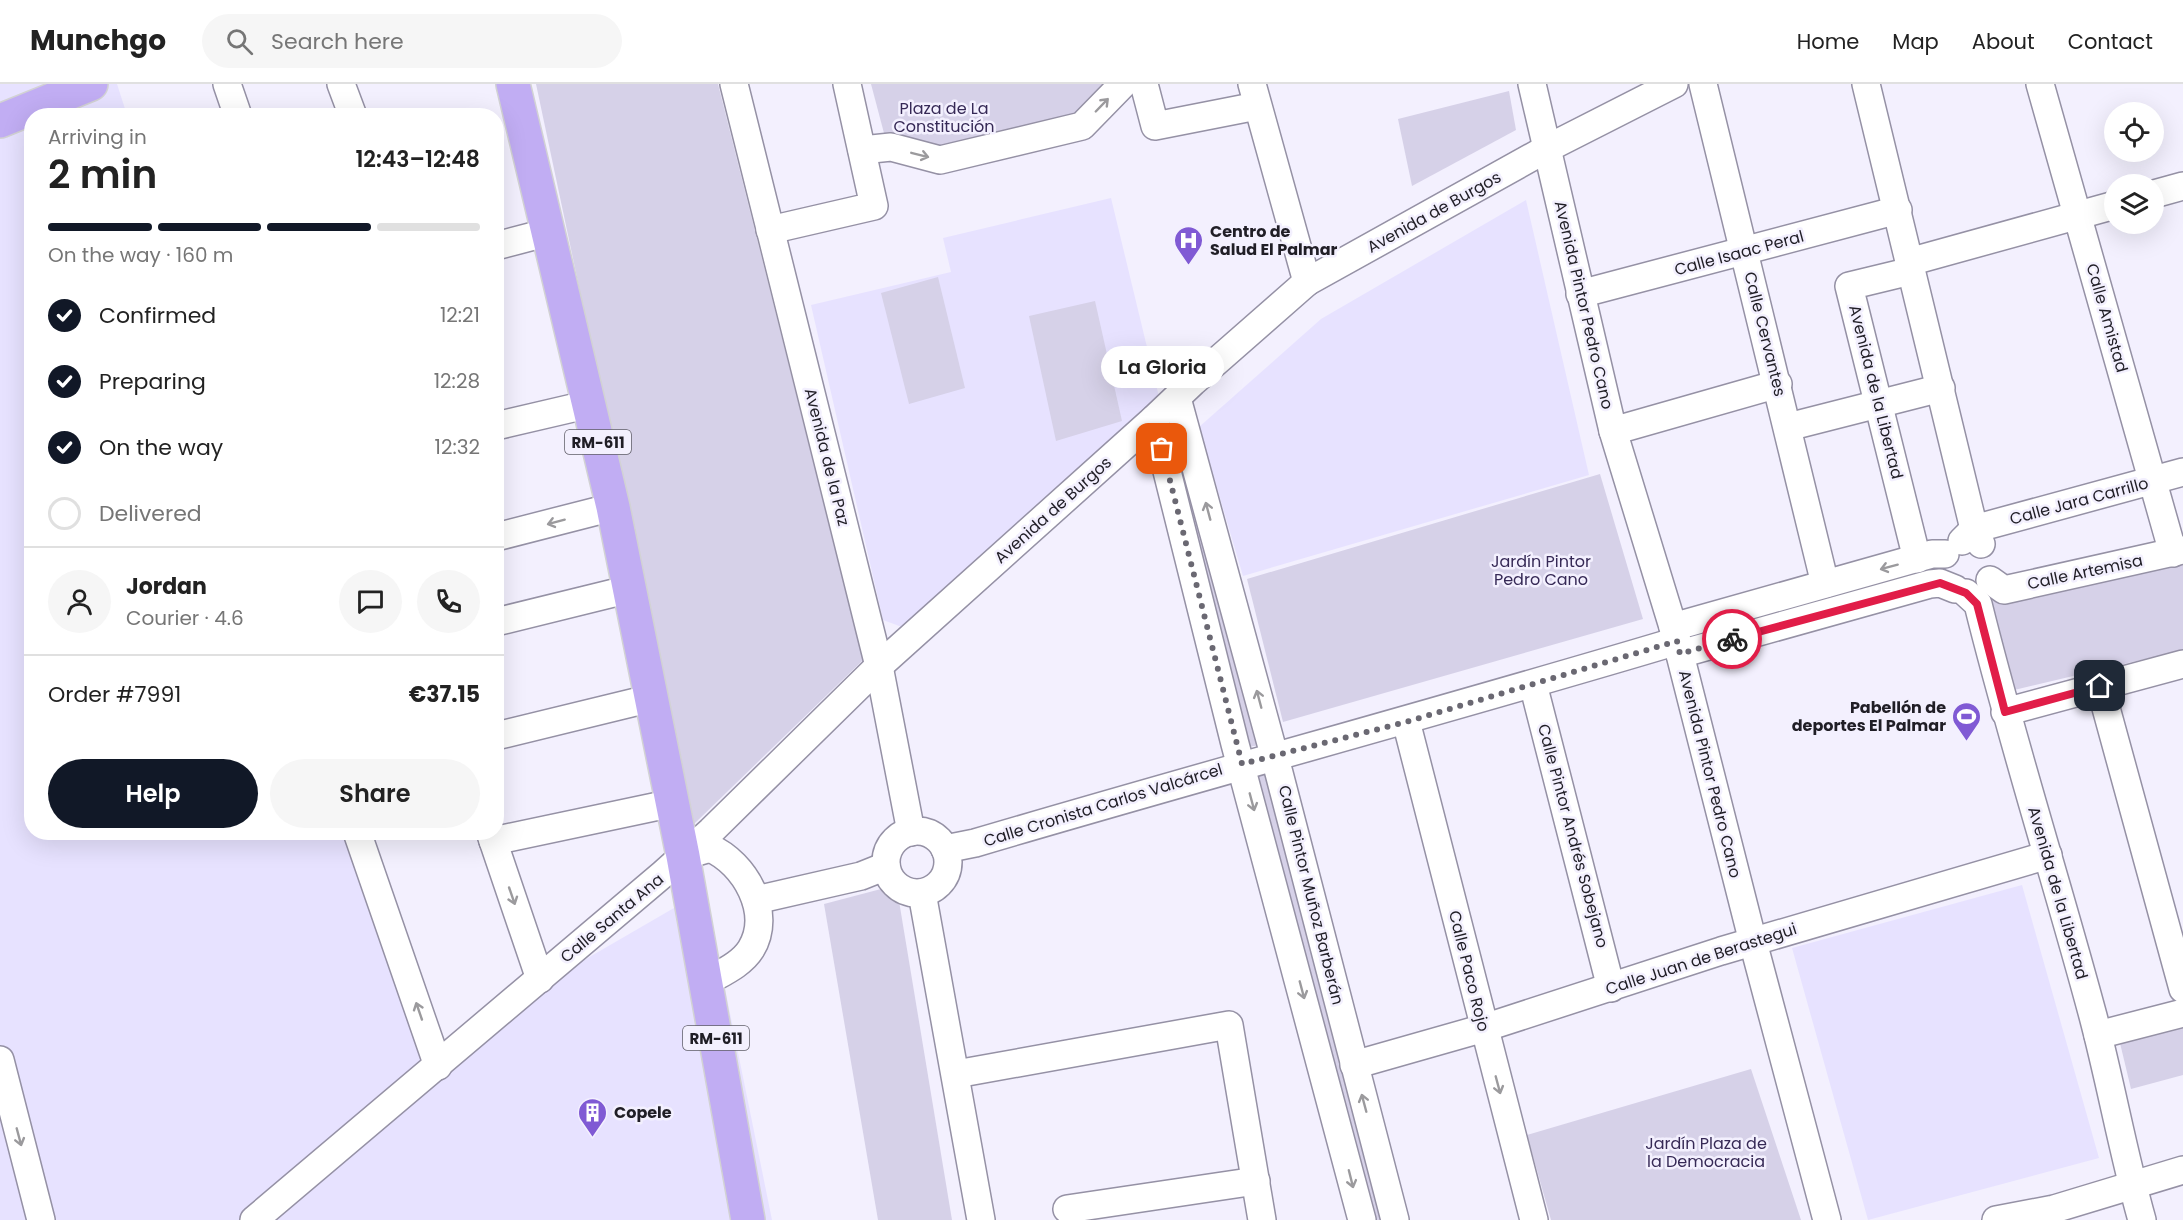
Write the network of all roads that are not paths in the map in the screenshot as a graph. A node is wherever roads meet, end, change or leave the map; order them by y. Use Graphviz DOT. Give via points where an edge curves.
graph roads {
  1 [pos="91,84"];
  2 [pos="227,84"];
  3 [pos="341,84"];
  4 [pos="513,84"];
  5 [pos="734,84"];
  6 [pos="847,84"];
  7 [pos="1123,84"];
  8 [pos="1144,84"];
  9 [pos="1532,84"];
  10 [pos="1674,84"];
  11 [pos="1704,84"];
  12 [pos="1866,84"];
  13 [pos="2040,84"];
  14 [pos="1254,95"];
  15 [pos="32,108"];
  16 [pos="235,108"];
  17 [pos="350,108"];
  18 [pos="24,111"];
  19 [pos="0,121"];
  20 [pos="1548,148"];
  21 [pos="862,150"];
  22 [pos="2183,186"];
  23 [pos="2164,191"];
  24 [pos="2104,208"];
  25 [pos="1898,210"];
  26 [pos="2078,216"];
  27 [pos="770,230"];
  28 [pos="549,232"];
  29 [pos="504,244"];
  30 [pos="1745,252"];
  31 [pos="1910,266"];
  32 [pos="1307,282"];
  33 [pos="1580,294"];
  34 [pos="1778,384"];
  35 [pos="1941,388"];
  36 [pos="1177,398"];
  37 [pos="1879,403"];
  38 [pos="590,404"];
  39 [pos="1154,419"];
  40 [pos="504,424"];
  41 [pos="1788,427"];
  42 [pos="1613,431"];
  43 [pos="2183,472"];
  44 [pos="2153,482"];
  45 [pos="613,507"];
  46 [pos="504,535"];
  47 [pos="1965,542"];
  48 [pos="2178,552"];
  49 [pos="1917,559"];
  50 [pos="1825,584"];
  51 [pos="630,589"];
  52 [pos="1974,591"];
  53 [pos="504,620"];
  54 [pos="1677,641"];
  55 [pos="2183,664"];
  56 [pos="879,666"];
  57 [pos="1533,684"];
  58 [pos="2100,686"];
  59 [pos="651,698"];
  60 [pos="2005,712"];
  61 [pos="1406,722"];
  62 [pos="504,734"];
  63 [pos="1274,755"];
  64 [pos="1242,764"];
  65 [pos="673,803"];
  66 [pos="719,823"];
  67 [pos="911,832"];
  68 [pos="504,835"];
  69 [pos="360,840"];
  70 [pos="492,840"];
  71 [pos="945,849"];
  72 [pos="724,854"];
  73 [pos="2048,855"];
  74 [pos="683,856"];
  75 [pos="886,866"];
  76 [pos="922,893"];
  77 [pos="756,900"];
  78 [pos="698,939"];
  79 [pos="1753,942"];
  80 [pos="736,964"];
  81 [pos="540,979"];
  82 [pos="706,982"];
  83 [pos="1611,988"];
  84 [pos="2183,989"];
  85 [pos="2183,1012"];
  86 [pos="1484,1028"];
  87 [pos="2098,1035"];
  88 [pos="0,1060"];
  89 [pos="1354,1065"];
  90 [pos="438,1066"];
  91 [pos="956,1074"];
  92 [pos="6,1107"];
  93 [pos="2183,1170"];
  94 [pos="1256,1181"];
  95 [pos="2132,1184"];
  96 [pos="1067,1209"];
  97 [pos="2055,1214"];
  98 [pos="41,1220"];
  99 [pos="254,1220"];
  100 [pos="748,1220"];
  101 [pos="981,1220"];
  102 [pos="1262,1220"];
  103 [pos="1362,1220"];
  104 [pos="1395,1220"];
  105 [pos="1534,1220"];
  106 [pos="1827,1220"];
  107 [pos="1996,1220"];
  108 [pos="2142,1220"];
  1 -- 15 [label="main road"];
  2 -- 16 [label="street"];
  3 -- 17 [label="street"];
  4 -- 28 [label="main road, RM-611"];
  5 -- 27 [label="street, Avenida de la Paz"];
  6 -- 21 [label="street"];
  21 -- 7 [label="street, one-way" via="891,147 940,160 1082,126"];
  8 -- 14 [label="street" via="1155,126"];
  9 -- 20 [label="street, Avenida Pintor Pedro Cano"];
  10 -- 20 [label="street, Avenida de Burgos"];
  11 -- 30 [label="street, Calle Cervantes"];
  12 -- 25 [label="street"];
  13 -- 26 [label="street, Calle Amistad"];
  14 -- 32 [label="street"];
  18 -- 19 [label="main road"];
  20 -- 32 [label="street, Avenida de Burgos"];
  20 -- 33 [label="street, Avenida Pintor Pedro Cano"];
  21 -- 27 [label="street" via="874,206"];
  22 -- 23 [label="street"];
  24 -- 26 [label="street"];
  25 -- 30 [label="street, Calle Isaac Peral"];
  25 -- 31 [label="street"];
  26 -- 31 [label="street"];
  26 -- 44 [label="street, Calle Amistad"];
  27 -- 56 [label="street, Avenida de la Paz"];
  28 -- 29 [label="street"];
  28 -- 38 [label="main road, RM-611"];
  30 -- 33 [label="street, Calle Isaac Peral"];
  30 -- 34 [label="street, Calle Cervantes"];
  31 -- 35 [label="street"];
  31 -- 37 [label="street, Avenida de la Libertad" via="1849,286"];
  32 -- 36 [label="street, Avenida de Burgos"];
  33 -- 42 [label="street, Avenida Pintor Pedro Cano"];
  34 -- 41 [label="street, Calle Cervantes"];
  34 -- 42 [label="street"];
  35 -- 37 [label="street"];
  35 -- 47 [label="street"];
  36 -- 39 [label="street, Avenida de Burgos"];
  63 -- 36 [label="street, Calle Pintor Muñoz Barberán, one-way"];
  37 -- 41 [label="street"];
  37 -- 49 [label="street, Avenida de la Libertad"];
  38 -- 40 [label="street"];
  38 -- 45 [label="main road, RM-611"];
  39 -- 56 [label="street, Avenida de Burgos"];
  39 -- 64 [label="street, Calle Pintor Muñoz Barberán"];
  41 -- 50 [label="street, Calle Cervantes"];
  42 -- 54 [label="street, Avenida Pintor Pedro Cano"];
  43 -- 44 [label="street, Calle Jara Carrillo"];
  44 -- 47 [label="street, Calle Jara Carrillo"];
  44 -- 48 [label="street, Calle Amistad"];
  45 -- 46 [label="street, one-way"];
  45 -- 51 [label="main road, RM-611"];
  47 -- 49 [label="street, Calle Cronista Carlos Valcárcel"];
  47 -- 52 [label="street" via="1993,560 1994,570"];
  47 -- 52 [label="street" via="1943,573 1947,583"];
  48 -- 52 [label="street, Calle Artemisa" via="2004,590"];
  49 -- 50 [label="street, Calle Cronista Carlos Valcárcel, one-way"];
  50 -- 54 [label="street, Calle Cronista Carlos Valcárcel"];
  51 -- 53 [label="street"];
  51 -- 59 [label="main road, RM-611"];
  52 -- 54 [label="street, Calle Cronista Carlos Valcárcel" via="1930,584"];
  52 -- 60 [label="street, Avenida de la Libertad"];
  54 -- 57 [label="street, Calle Cronista Carlos Valcárcel"];
  54 -- 79 [label="street, Avenida Pintor Pedro Cano"];
  55 -- 58 [label="street"];
  56 -- 66 [label="street, Avenida de Burgos"];
  56 -- 67 [label="street, Avenida de la Paz"];
  57 -- 61 [label="street, Calle Cronista Carlos Valcárcel"];
  57 -- 83 [label="street, Calle Pintor Andrés Sobejano"];
  58 -- 60 [label="street"];
  58 -- 84 [label="street"];
  59 -- 62 [label="street"];
  59 -- 65 [label="main road, RM-611"];
  60 -- 73 [label="street, Avenida de la Libertad"];
  61 -- 63 [label="street, Calle Cronista Carlos Valcárcel"];
  61 -- 86 [label="street, Calle Paco Rojo"];
  63 -- 64 [label="street, Calle Cronista Carlos Valcárcel"];
  63 -- 89 [label="street, Calle Pintor Muñoz Barberán"];
  64 -- 71 [label="street, Calle Cronista Carlos Valcárcel"];
  64 -- 103 [label="street, Calle Pintor Muñoz Barberán, one-way"];
  65 -- 68 [label="street"];
  65 -- 74 [label="main road, RM-611"];
  66 -- 72 [label="street"];
  66 -- 74 [label="street, Avenida de Burgos"];
  67 -- 71 [label="street" via="931,834"];
  67 -- 75 [label="street" via="891,844"];
  90 -- 69 [label="street, one-way"];
  70 -- 81 [label="street, one-way"];
  71 -- 76 [label="street" via="945,877"];
  72 -- 74 [label="street" via="710,848"];
  72 -- 77 [label="street" via="738,867"];
  73 -- 79 [label="street, Calle Juan de Berastegui"];
  73 -- 87 [label="street, Avenida de la Libertad"];
  74 -- 78 [label="main road, RM-611"];
  74 -- 81 [label="street, Calle Santa Ana"];
  75 -- 76 [label="street" via="898,887"];
  75 -- 77 [label="street" via="861,876"];
  76 -- 91 [label="street"];
  77 -- 80 [label="street" via="758,932 751,949"];
  78 -- 80 [label="street"];
  78 -- 82 [label="main road, RM-611"];
  79 -- 83 [label="street, Calle Juan de Berastegui"];
  79 -- 106 [label="street, Avenida Pintor Pedro Cano"];
  80 -- 82 [label="street"];
  81 -- 90 [label="street, Calle Santa Ana"];
  82 -- 100 [label="main road, RM-611"];
  83 -- 86 [label="street, Calle Juan de Berastegui"];
  85 -- 87 [label="street"];
  86 -- 89 [label="street, Calle Juan de Berastegui"];
  86 -- 105 [label="street, Calle Paco Rojo, one-way"];
  87 -- 95 [label="street, Avenida de la Libertad"];
  88 -- 92 [label="street"];
  104 -- 89 [label="street, Calle Pintor Muñoz Barberán, one-way"];
  90 -- 99 [label="street, Calle Santa Ana"];
  91 -- 94 [label="street" via="1229,1025"];
  91 -- 101 [label="street"];
  92 -- 98 [label="street, one-way"];
  93 -- 95 [label="street"];
  94 -- 96 [label="street"];
  94 -- 102 [label="street"];
  95 -- 97 [label="street"];
  95 -- 108 [label="street, Avenida de la Libertad"];
  97 -- 107 [label="street"];
}
